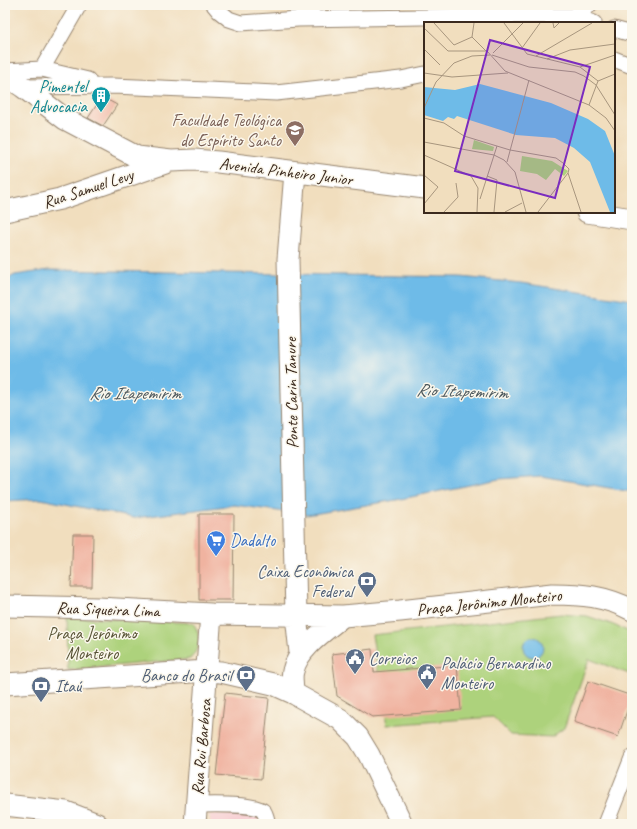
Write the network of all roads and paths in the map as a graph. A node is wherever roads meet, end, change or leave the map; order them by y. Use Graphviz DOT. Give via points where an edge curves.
graph roads {
  1 [pos="79,5"];
  2 [pos="214,5"];
  3 [pos="314,5"];
  4 [pos="385,5"];
  5 [pos="590,5"];
  6 [pos="574,16"];
  7 [pos="371,18"];
  8 [pos="298,19"];
  9 [pos="591,22"];
  10 [pos="615,29"];
  11 [pos="632,34"];
  12 [pos="615,59"];
  13 [pos="632,66"];
  14 [pos="42,69"];
  15 [pos="5,71"];
  16 [pos="424,74"];
  17 [pos="5,75"];
  18 [pos="113,86"];
  19 [pos="14,89"];
  20 [pos="171,161"];
  21 [pos="295,172"];
  22 [pos="424,188"];
  23 [pos="5,211"];
  24 [pos="593,213"];
  25 [pos="632,219"];
  26 [pos="5,606"];
  27 [pos="632,610"];
  28 [pos="211,614"];
  29 [pos="296,615"];
  30 [pos="343,616"];
  31 [pos="300,653"];
  32 [pos="206,671"];
  33 [pos="5,684"];
  34 [pos="293,692"];
  35 [pos="632,758"];
  36 [pos="5,805"];
  37 [pos="196,815"];
  38 [pos="96,824"];
  39 [pos="268,824"];
  40 [pos="402,824"];
  41 [pos="606,824"];
  1 -- 14 [label="street"];
  2 -- 8 [label="street" via="229,19 241,23"];
  3 -- 8 [label="street"];
  4 -- 7 [label="street"];
  5 -- 6 [label="street"];
  6 -- 7 [label="street"];
  6 -- 9 [label="street"];
  7 -- 8 [label="street"];
  10 -- 11 [label="street"];
  12 -- 13 [label="street"];
  14 -- 15 [label="street"];
  14 -- 18 [label="street"];
  16 -- 18 [label="street" via="276,94"];
  17 -- 19 [label="main road, Avenida Pinheiro Junior"];
  18 -- 19 [label="street"];
  19 -- 20 [label="main road, Avenida Pinheiro Junior" via="137,157"];
  20 -- 21 [label="main road, Avenida Pinheiro Junior" via="218,162"];
  20 -- 23 [label="main road, Rua Samuel Levy" via="60,199"];
  21 -- 22 [label="main road, Avenida Pinheiro Junior"];
  21 -- 29 [label="main road, Ponte Carin Tanure" via="288,259"];
  24 -- 25 [label="main road"];
  26 -- 28 [label="main road, Rua Siqueira Lima"];
  27 -- 30 [label="main road, Praça Jerônimo Monteiro" via="597,596 552,594"];
  28 -- 29 [label="main road, Praça Jerônimo Monteiro"];
  28 -- 32 [label="main road"];
  29 -- 30 [label="main road, Praça Jerônimo Monteiro"];
  29 -- 31 [label="main road"];
  30 -- 31 [label="main road"];
  31 -- 34 [label="main road" via="292,671"];
  32 -- 33 [label="main road"];
  32 -- 34 [label="main road" via="249,678"];
  32 -- 37 [label="main road, Rua Rui Barbosa"];
  34 -- 40 [label="main road" via="340,719 358,737"];
  35 -- 41 [label="street"];
  36 -- 38 [label="main road" via="66,812"];
  37 -- 39 [label="street" via="244,806 258,807 264,812"];
}
